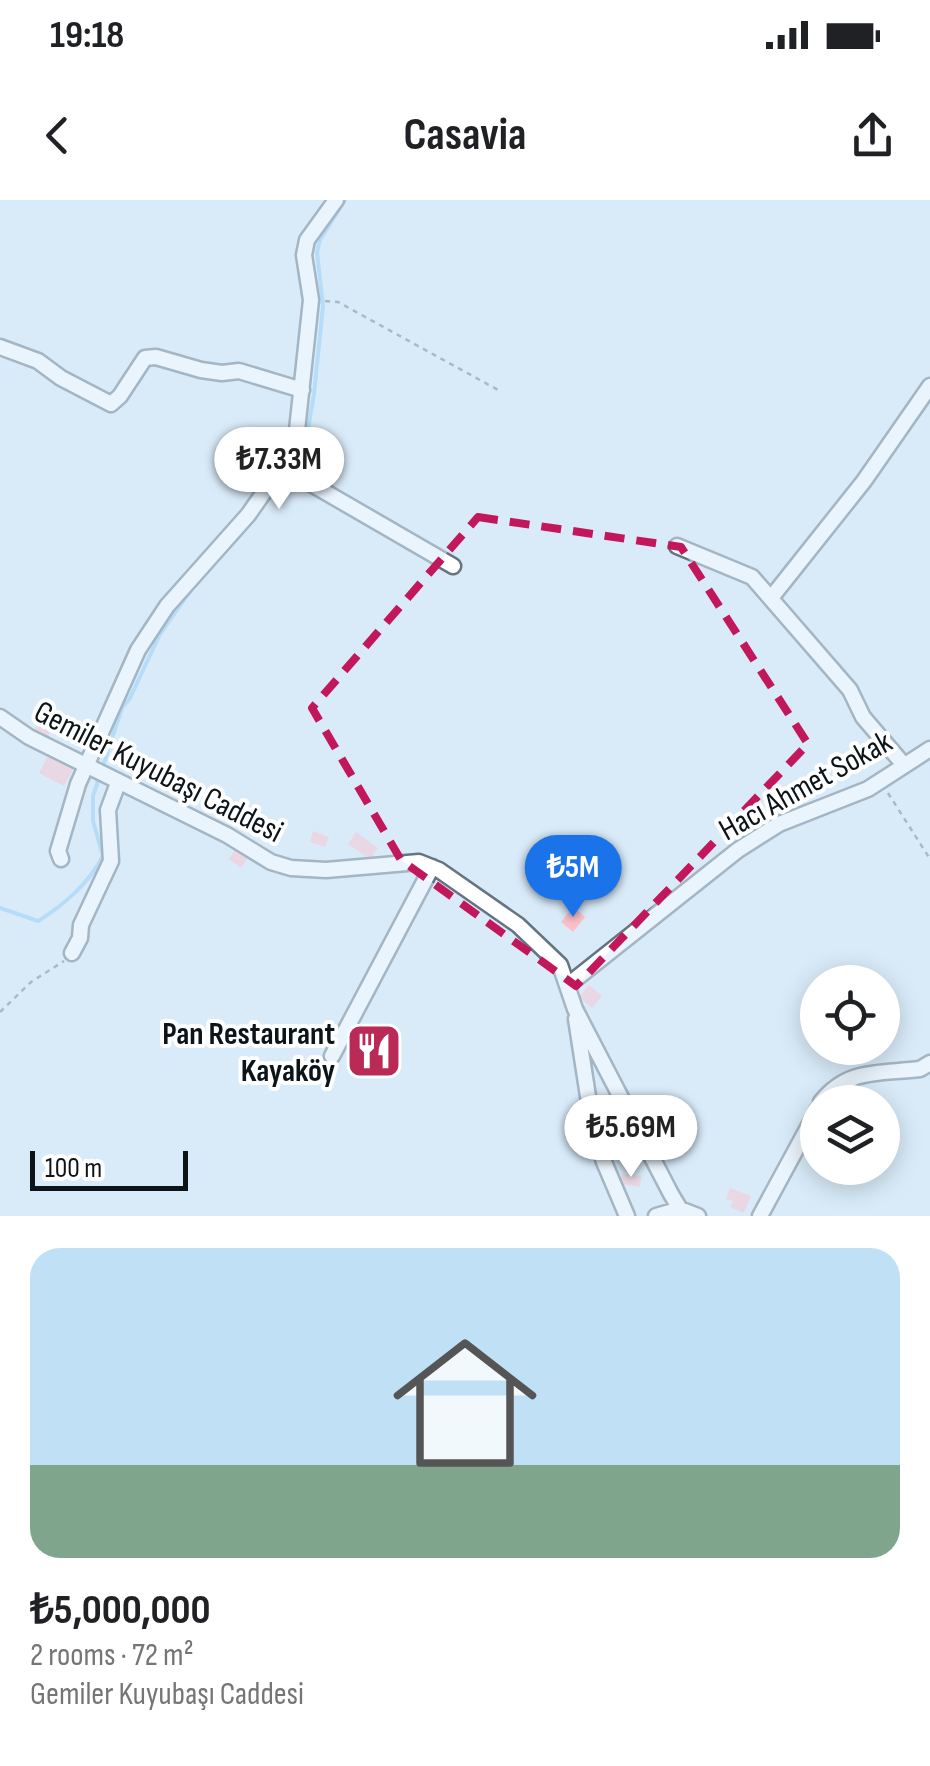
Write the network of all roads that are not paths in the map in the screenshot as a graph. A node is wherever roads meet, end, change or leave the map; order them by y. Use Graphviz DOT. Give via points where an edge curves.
graph roads {
  1 [pos="336,200"];
  2 [pos="0,348"];
  3 [pos="930,386"];
  4 [pos="302,390"];
  5 [pos="287,470"];
  6 [pos="677,546"];
  7 [pos="454,566"];
  8 [pos="771,598"];
  9 [pos="0,717"];
  10 [pos="930,748"];
  11 [pos="904,765"];
  12 [pos="89,768"];
  13 [pos="112,780"];
  14 [pos="61,859"];
  15 [pos="432,867"];
  16 [pos="72,953"];
  17 [pos="568,985"];
  18 [pos="575,1008"];
  19 [pos="332,1056"];
  20 [pos="930,1063"];
  21 [pos="836,1085"];
  22 [pos="800,1141"];
  23 [pos="690,1214"];
  24 [pos="627,1216"];
  25 [pos="656,1216"];
  26 [pos="760,1216"];
  1 -- 4 [label="street" via="304,255 311,300"];
  2 -- 4 [label="street" via="38,361 111,404 145,358 156,357 201,370 239,370"];
  3 -- 8 [label="street"];
  4 -- 5 [label="street"];
  5 -- 7 [label="street"];
  5 -- 12 [label="street" via="138,650"];
  6 -- 8 [label="street" via="752,577"];
  8 -- 11 [label="street"];
  9 -- 12 [label="street, Gemiler Kuyubaşı Caddesi"];
  10 -- 11 [label="street, Hacı Ahmet Sokak"];
  11 -- 17 [label="street, Hacı Ahmet Sokak" via="868,790 780,824 738,850"];
  12 -- 13 [label="street, Gemiler Kuyubaşı Caddesi"];
  12 -- 14 [label="street" via="78,784"];
  13 -- 15 [label="street, Gemiler Kuyubaşı Caddesi" via="281,866"];
  13 -- 16 [label="street" via="111,862"];
  15 -- 17 [label="street" via="518,925 560,965"];
  15 -- 19 [label="street"];
  17 -- 18 [label="street"];
  18 -- 23 [label="street"];
  18 -- 24 [label="street" via="592,1122"];
  20 -- 21 [label="street"];
  22 -- 26 [label="street"];
  23 -- 25 [label="street"];
}
